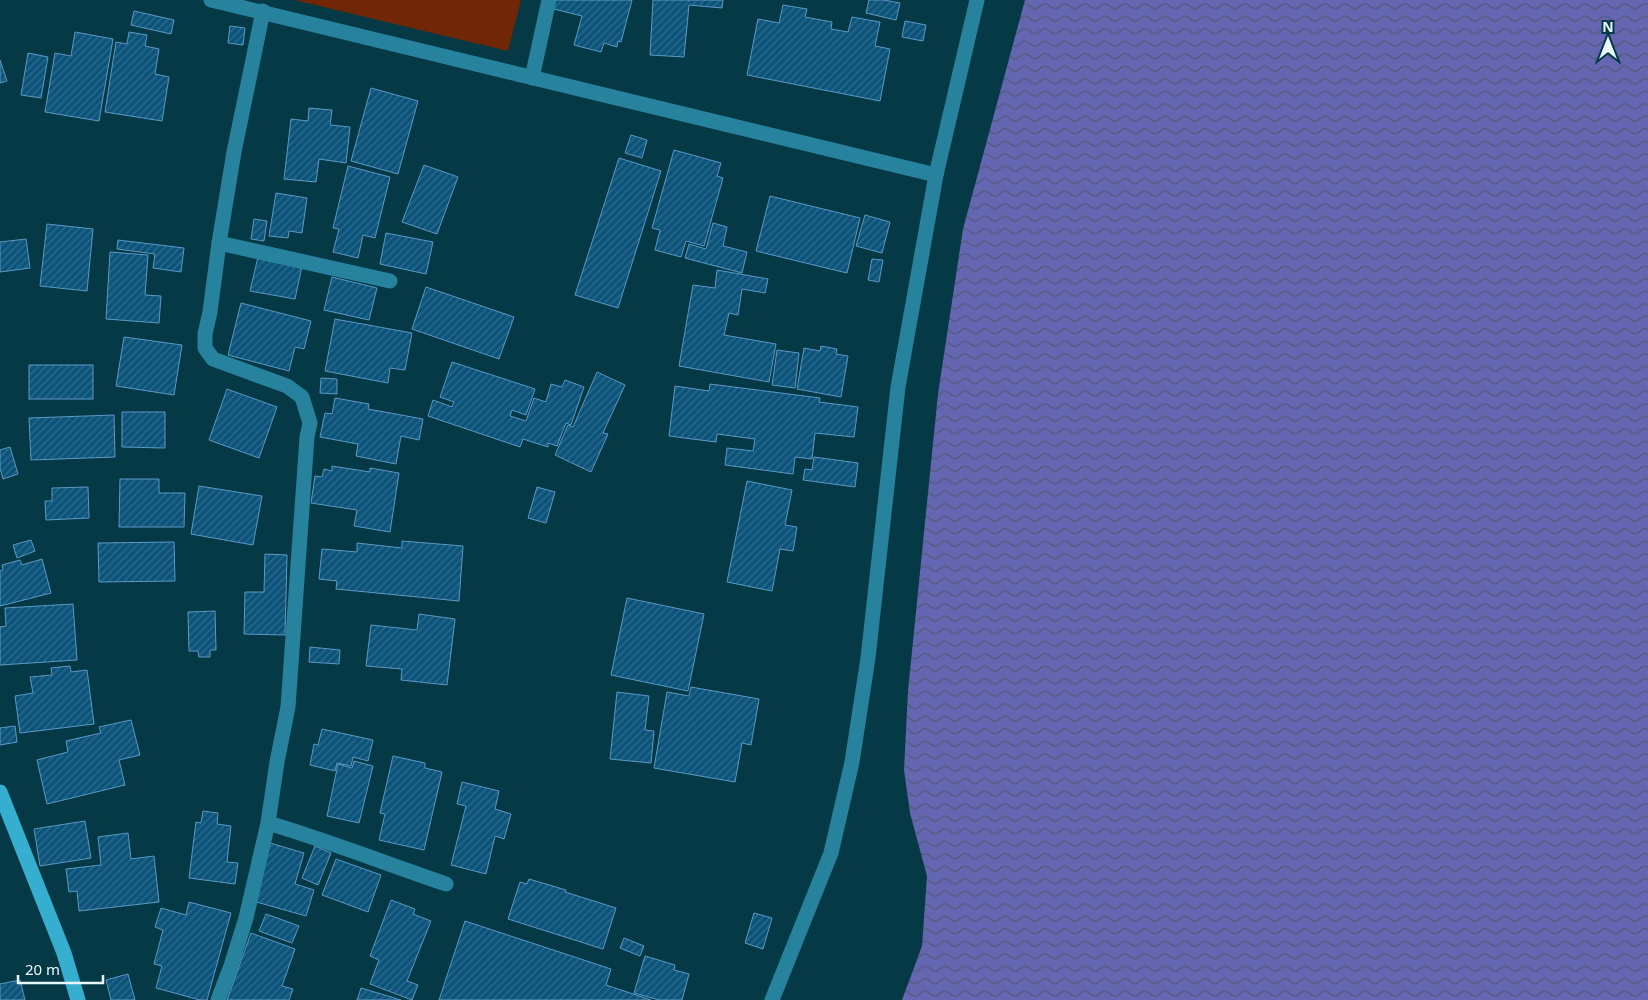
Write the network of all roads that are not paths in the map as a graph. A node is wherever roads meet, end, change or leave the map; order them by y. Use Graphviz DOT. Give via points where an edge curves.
graph roads {
  1 [pos="211,0"];
  2 [pos="549,0"];
  3 [pos="977,0"];
  4 [pos="263,11"];
  5 [pos="532,78"];
  6 [pos="936,175"];
  7 [pos="219,243"];
  8 [pos="390,281"];
  9 [pos="0,792"];
  10 [pos="268,823"];
  11 [pos="446,884"];
  12 [pos="78,1000"];
  13 [pos="218,1000"];
  14 [pos="772,1000"];
  1 -- 4 [label="street"];
  2 -- 5 [label="street"];
  3 -- 6 [label="street"];
  4 -- 5 [label="street"];
  4 -- 7 [label="street"];
  5 -- 6 [label="street"];
  6 -- 14 [label="street" via="898,387 868,658 852,762 831,853"];
  7 -- 8 [label="street"];
  7 -- 10 [label="street" via="205,334 206,348 213,359 287,386 302,397 310,423 288,707"];
  9 -- 12 [label="highway" via="64,953"];
  10 -- 11 [label="street"];
  10 -- 13 [label="street" via="246,918"];
}
